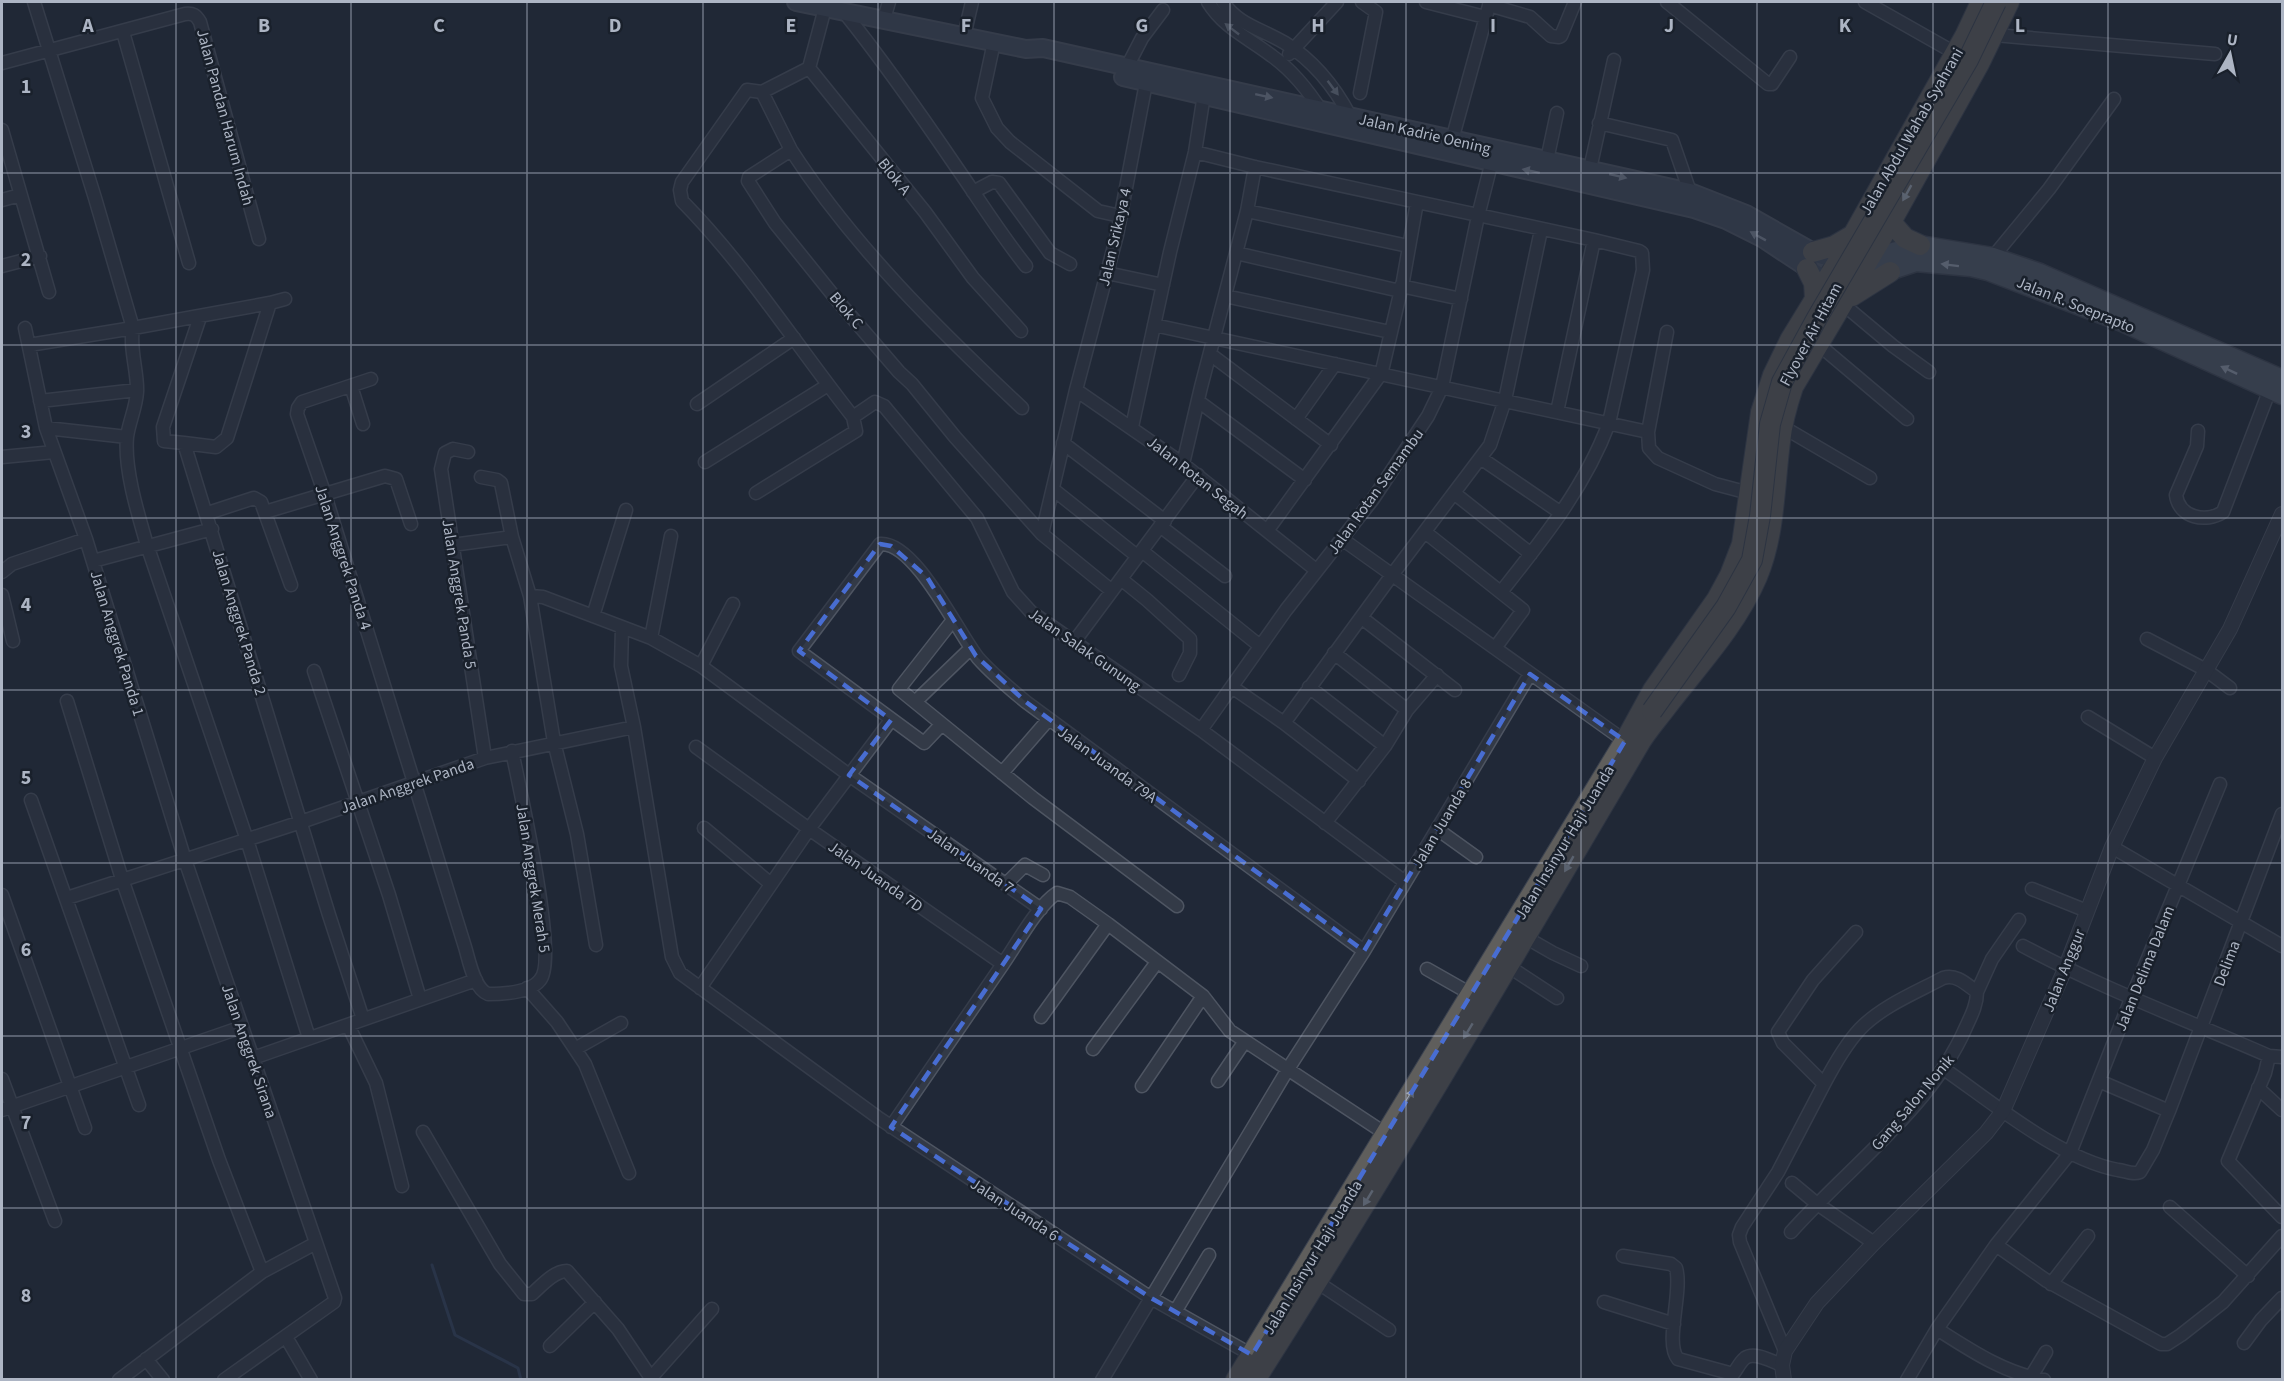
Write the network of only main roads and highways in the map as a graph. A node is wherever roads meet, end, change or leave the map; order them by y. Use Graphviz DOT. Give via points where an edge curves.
graph roads {
  1 [pos="796,2"];
  2 [pos="1981,2"];
  3 [pos="1996,2"];
  4 [pos="2009,2"];
  5 [pos="1026,49"];
  6 [pos="1204,90"];
  7 [pos="1921,114"];
  8 [pos="1944,126"];
  9 [pos="1493,155"];
  10 [pos="1891,222"];
  11 [pos="1851,236"];
  12 [pos="1920,245"];
  13 [pos="1870,258"];
  14 [pos="1810,260"];
  15 [pos="1839,261"];
  16 [pos="1890,272"];
  17 [pos="1859,279"];
  18 [pos="1827,280"];
  19 [pos="1815,299"];
  20 [pos="1844,303"];
  21 [pos="2278,388"];
  22 [pos="1632,738"];
  23 [pos="1505,959"];
  24 [pos="1236,1380"];
  25 [pos="1256,1380"];
  1 -- 5 [label="main road, Jalan Kadrie Oening"];
  2 -- 7 [label="highway, Jalan Abdul Wahab Syahrani"];
  3 -- 22 [label="highway, Flyover Air Hitam, bridge" via="1968,60 1782,382 1770,424 1752,560 1726,607"];
  4 -- 8 [label="highway, Jalan Abdul Wahab Syahrani"];
  5 -- 6 [label="main road, Jalan Kadrie Oening" via="1043,48 1127,67"];
  5 -- 6 [label="main road, Jalan Kadrie Oening" via="1041,57 1146,83"];
  6 -- 9 [label="main road, Jalan Kadrie Oening" via="1329,125"];
  6 -- 9 [label="main road, Jalan Kadrie Oening, one-way" via="1320,109 1452,140"];
  7 -- 8 [label="highway"];
  7 -- 11 [label="highway, Jalan Abdul Wahab Syahrani"];
  8 -- 10 [label="highway, Jalan Abdul Wahab Syahrani, one-way"];
  14 -- 9 [label="main road, Jalan Kadrie Oening, one-way" via="1726,220"];
  9 -- 14 [label="main road, Jalan Kadrie Oening, one-way" via="1547,160 1690,192 1746,214"];
  10 -- 12 [label="highway" via="1905,238"];
  10 -- 13 [label="highway, Jalan Abdul Wahab Syahrani"];
  11 -- 14 [label="highway"];
  11 -- 15 [label="highway, Jalan Abdul Wahab Syahrani"];
  12 -- 13 [label="main road, Jalan R. Soeprapto"];
  12 -- 21 [label="main road, Jalan R. Soeprapto" via="1993,257 2040,273"];
  13 -- 15 [label="main road, Jalan R. Soeprapto"];
  13 -- 17 [label="highway, Jalan Abdul Wahab Syahrani"];
  14 -- 15 [label="main road"];
  14 -- 18 [label="main road"];
  14 -- 19 [label="highway"];
  15 -- 18 [label="highway, Jalan Abdul Wahab Syahrani"];
  16 -- 17 [label="main road, Jalan R. Soeprapto"];
  16 -- 20 [label="highway"];
  21 -- 16 [label="main road, Jalan R. Soeprapto, one-way" via="1988,271 1916,262"];
  17 -- 18 [label="main road, Jalan R. Soeprapto"];
  17 -- 20 [label="highway, Jalan Insinyur Haji Juanda"];
  18 -- 19 [label="highway, Jalan Insinyur Haji Juanda"];
  19 -- 22 [label="highway, Jalan Insinyur Haji Juanda" via="1782,358 1761,412 1742,544 1730,575 1653,690"];
  20 -- 22 [label="highway, Jalan Insinyur Haji Juanda" via="1793,387 1783,427 1767,548 1743,605"];
  22 -- 23 [label="highway, Jalan Insinyur Haji Juanda"];
  22 -- 23 [label="highway, Jalan Insinyur Haji Juanda, one-way" via="1526,937"];
  24 -- 23 [label="highway, Jalan Insinyur Haji Juanda, one-way" via="1471,994"];
  23 -- 25 [label="highway, Jalan Insinyur Haji Juanda, one-way"];
}
